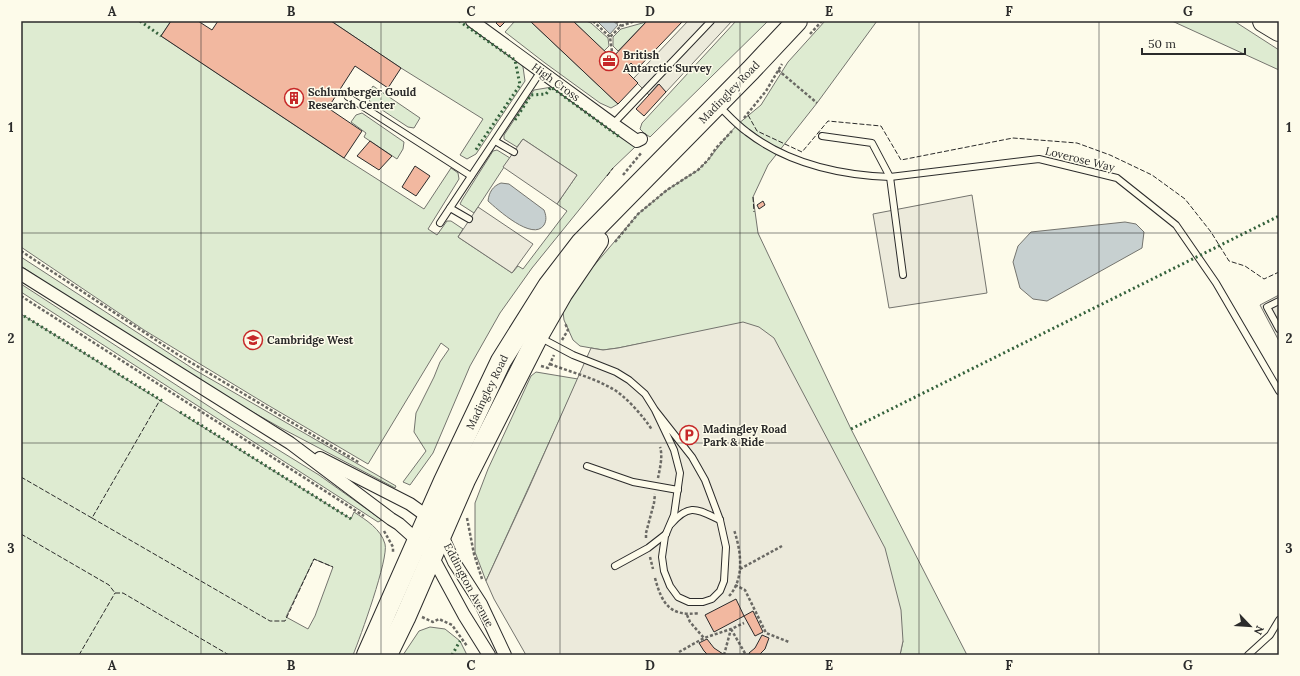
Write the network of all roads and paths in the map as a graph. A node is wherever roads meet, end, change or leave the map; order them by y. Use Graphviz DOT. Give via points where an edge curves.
graph roads {
  1 [pos="472,21"];
  2 [pos="593,21"];
  3 [pos="616,21"];
  4 [pos="635,21"];
  5 [pos="711,21"];
  6 [pos="822,21"];
  7 [pos="1264,21"];
  8 [pos="621,26"];
  9 [pos="802,28"];
  10 [pos="1279,30"];
  11 [pos="610,37"];
  12 [pos="615,55"];
  13 [pos="764,57"];
  14 [pos="787,58"];
  15 [pos="778,70"];
  16 [pos="541,71"];
  17 [pos="348,97"];
  18 [pos="817,103"];
  19 [pos="716,104"];
  20 [pos="613,124"];
  21 [pos="738,124"];
  22 [pos="822,136"];
  23 [pos="640,139"];
  24 [pos="495,141"];
  25 [pos="514,152"];
  26 [pos="471,176"];
  27 [pos="890,177"];
  28 [pos="450,208"];
  29 [pos="470,219"];
  30 [pos="440,223"];
  31 [pos="613,245"];
  32 [pos="21,251"];
  33 [pos="21,274"];
  34 [pos="903,275"];
  35 [pos="21,296"];
  36 [pos="1279,301"];
  37 [pos="564,320"];
  38 [pos="1279,329"];
  39 [pos="529,333"];
  40 [pos="559,347"];
  41 [pos="550,364"];
  42 [pos="536,365"];
  43 [pos="1279,391"];
  44 [pos="655,410"];
  45 [pos="655,434"];
  46 [pos="290,443"];
  47 [pos="660,445"];
  48 [pos="362,464"];
  49 [pos="587,466"];
  50 [pos="656,486"];
  51 [pos="678,490"];
  52 [pos="468,513"];
  53 [pos="428,517"];
  54 [pos="367,518"];
  55 [pos="720,520"];
  56 [pos="731,524"];
  57 [pos="380,527"];
  58 [pos="441,533"];
  59 [pos="665,536"];
  60 [pos="418,540"];
  61 [pos="782,546"];
  62 [pos="648,548"];
  63 [pos="393,556"];
  64 [pos="432,556"];
  65 [pos="615,566"];
  66 [pos="739,569"];
  67 [pos="653,571"];
  68 [pos="655,577"];
  69 [pos="481,578"];
  70 [pos="735,585"];
  71 [pos="726,599"];
  72 [pos="703,612"];
  73 [pos="687,615"];
  74 [pos="439,619"];
  75 [pos="1279,620"];
  76 [pos="744,622"];
  77 [pos="731,629"];
  78 [pos="704,638"];
  79 [pos="789,642"];
  80 [pos="469,649"];
  81 [pos="679,652"];
  82 [pos="368,655"];
  83 [pos="387,655"];
  84 [pos="489,655"];
  85 [pos="505,655"];
  86 [pos="724,655"];
  87 [pos="746,655"];
  88 [pos="1248,655"];
  1 -- 16 [label="street, High Cross"];
  2 -- 11 [label="path"];
  3 -- 8 [label="path"];
  4 -- 8 [label="path"];
  5 -- 20 [label="lane"];
  6 -- 9 [label="path"];
  7 -- 10 [label="highway"];
  8 -- 11 [label="path"];
  9 -- 13 [label="main road, Madingley Road"];
  11 -- 12 [label="path" via="612,52"];
  13 -- 15 [label="path"];
  13 -- 19 [label="main road, Madingley Road"];
  14 -- 15 [label="path"];
  15 -- 18 [label="path"];
  15 -- 21 [label="path" via="766,91"];
  16 -- 20 [label="street, High Cross"];
  16 -- 24 [label="lane"];
  17 -- 26 [label="lane"];
  19 -- 21 [label="lane, Loverose Way"];
  19 -- 39 [label="main road, Madingley Road" via="581,243 548,286"];
  20 -- 23 [label="street, High Cross" via="637,140"];
  21 -- 27 [label="lane, Loverose Way" via="771,148 816,166 843,173"];
  21 -- 31 [label="path" via="698,170 667,190 638,214"];
  22 -- 27 [label="lane" via="872,143"];
  24 -- 25 [label="lane"];
  24 -- 26 [label="lane"];
  26 -- 28 [label="lane"];
  27 -- 34 [label="lane"];
  27 -- 43 [label="lane, Loverose Way" via="1039,159 1117,178 1176,225 1216,283"];
  28 -- 29 [label="lane"];
  28 -- 30 [label="lane"];
  32 -- 48 [label="path" via="180,356"];
  33 -- 46 [label="street"];
  35 -- 54 [label="path"];
  36 -- 38 [label="lane" via="1267,307"];
  37 -- 40 [label="path" via="568,330"];
  39 -- 40 [label="lane"];
  39 -- 53 [label="main road, Madingley Road" via="501,361"];
  39 -- 58 [label="main road, Madingley Road"];
  40 -- 41 [label="path"];
  40 -- 44 [label="lane" via="629,380 645,394"];
  41 -- 42 [label="path" via="548,368"];
  41 -- 45 [label="path" via="613,388 638,411"];
  44 -- 51 [label="lane" via="674,450 680,473"];
  44 -- 55 [label="lane" via="692,457 706,480"];
  46 -- 53 [label="street, Eddington Avenue" via="410,504"];
  46 -- 60 [label="street, Eddington Avenue"];
  47 -- 50 [label="path" via="662,450"];
  49 -- 50 [label="lane" via="633,482"];
  50 -- 51 [label="lane"];
  50 -- 62 [label="path" via="646,533"];
  51 -- 59 [label="lane" via="674,515"];
  52 -- 69 [label="path" via="467,519"];
  53 -- 58 [label="street, Eddington Avenue"];
  53 -- 60 [label="main road, Madingley Road"];
  55 -- 59 [label="lane" via="696,510 688,510 672,523"];
  55 -- 59 [label="lane" via="726,546 724,581 720,591 712,599 703,602 690,602 678,597 670,586 662,557"];
  56 -- 66 [label="path" via="740,557"];
  57 -- 63 [label="path" via="393,547"];
  58 -- 64 [label="main road, Madingley Road"];
  58 -- 85 [label="street, Eddington Avenue"];
  59 -- 62 [label="lane"];
  60 -- 64 [label="street, Eddington Avenue"];
  60 -- 82 [label="main road, Madingley Road"];
  61 -- 66 [label="path"];
  62 -- 65 [label="lane"];
  62 -- 67 [label="path"];
  64 -- 83 [label="main road, Madingley Road"];
  64 -- 84 [label="street, Eddington Avenue" via="463,614"];
  66 -- 70 [label="path"];
  68 -- 73 [label="path" via="665,604"];
  70 -- 71 [label="path"];
  70 -- 79 [label="path" via="745,590 766,633"];
  72 -- 73 [label="path"];
  73 -- 78 [label="path"];
  74 -- 80 [label="path" via="452,625"];
  75 -- 88 [label="lane" via="1270,635"];
  76 -- 77 [label="path"];
  77 -- 78 [label="path"];
  77 -- 86 [label="path"];
  77 -- 87 [label="path"];
  78 -- 81 [label="path"];
}
